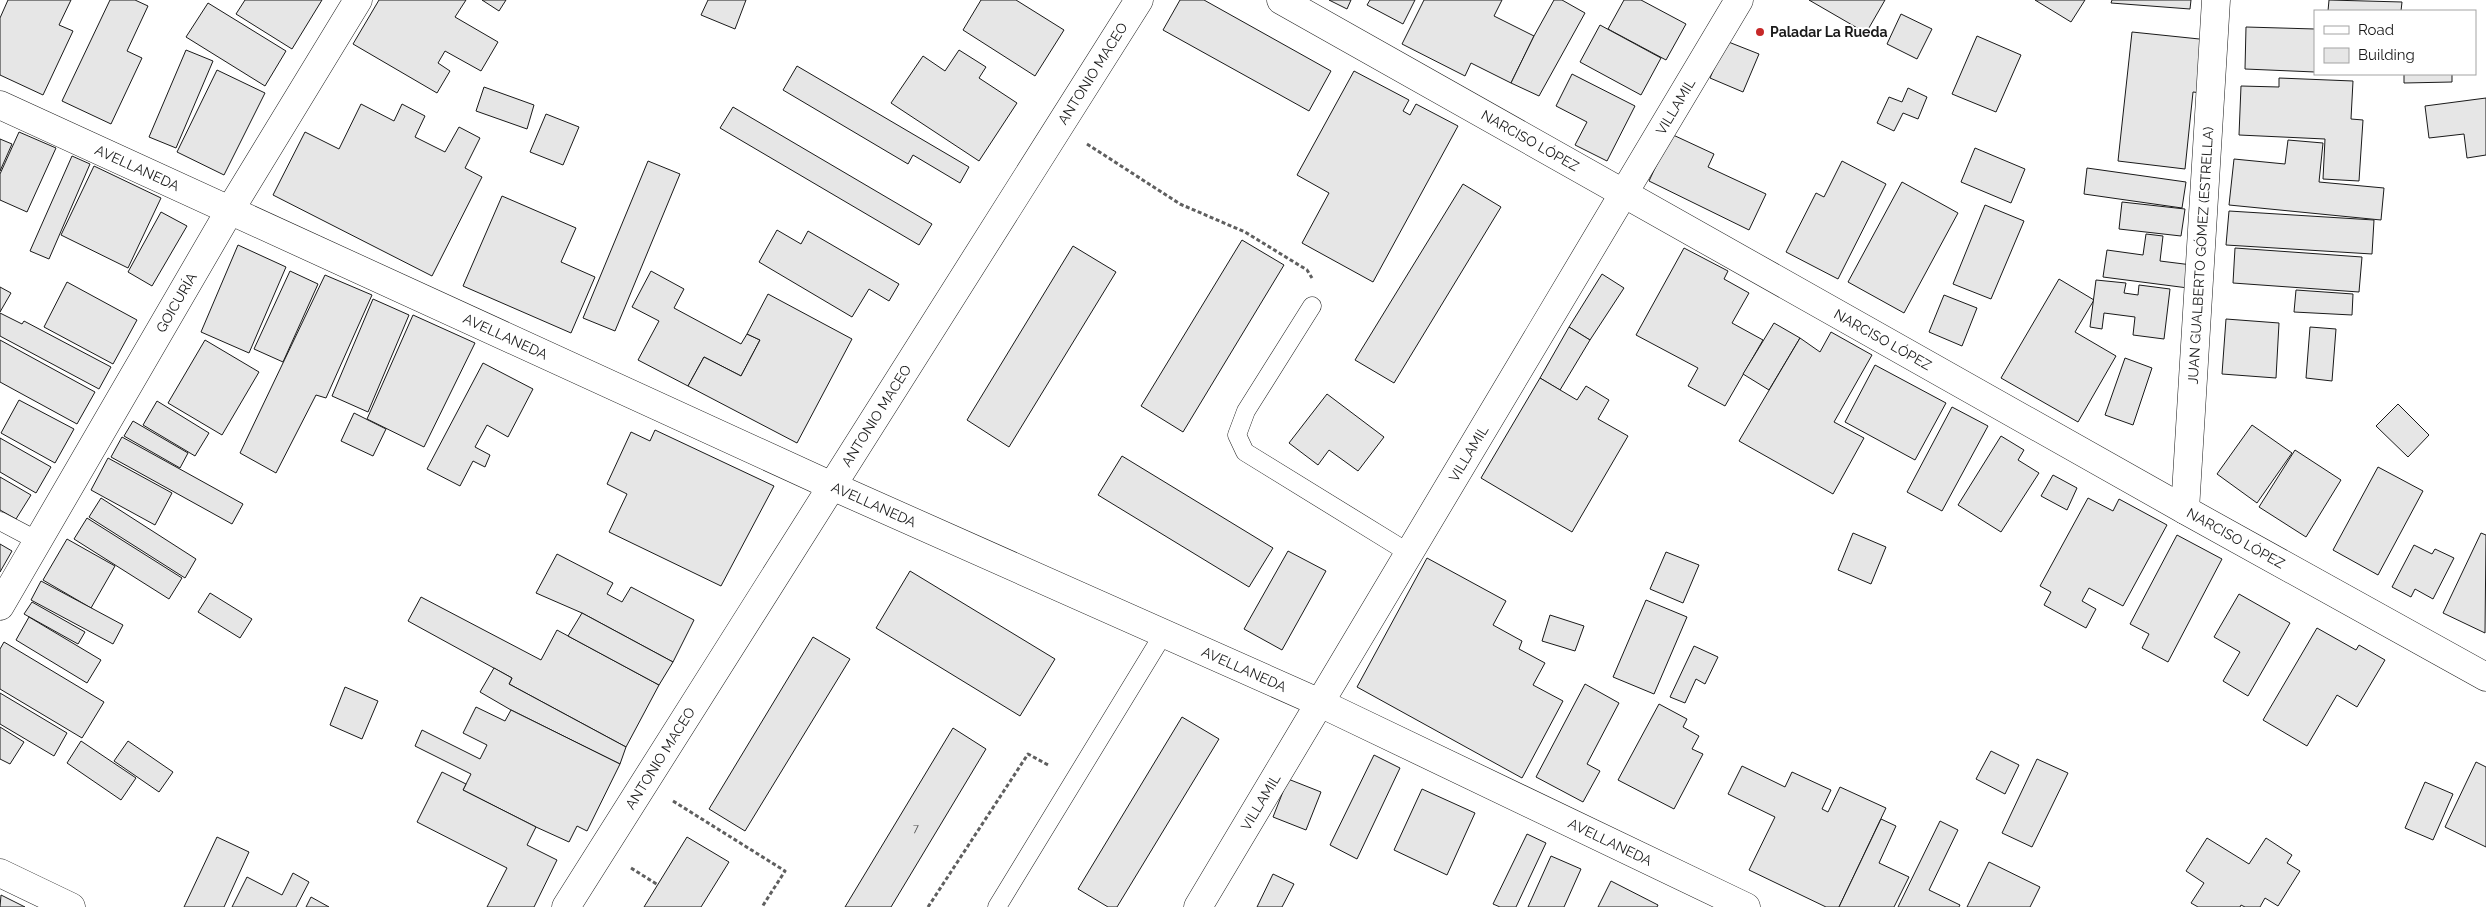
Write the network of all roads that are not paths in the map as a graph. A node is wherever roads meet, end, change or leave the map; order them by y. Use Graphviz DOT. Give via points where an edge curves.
graph roads {
  1 [pos="358,0"];
  2 [pos="1139,0"];
  3 [pos="1281,0"];
  4 [pos="1738,0"];
  5 [pos="2216,0"];
  6 [pos="0,105"];
  7 [pos="1623,194"];
  8 [pos="230,210"];
  9 [pos="1312,306"];
  10 [pos="832,486"];
  11 [pos="2185,510"];
  12 [pos="0,521"];
  13 [pos="38,541"];
  14 [pos="1409,553"];
  15 [pos="0,606"];
  16 [pos="1164,634"];
  17 [pos="2486,676"];
  18 [pos="1320,703"];
  19 [pos="0,873"];
  20 [pos="71,907"];
  21 [pos="566,907"];
  22 [pos="997,907"];
  23 [pos="1198,907"];
  24 [pos="1746,907"];
  1 -- 8 [label="street, GOICURÍA"];
  2 -- 10 [label="street, ANTONIO MACEO"];
  3 -- 7 [label="street, NARCISO LÓPEZ"];
  4 -- 7 [label="street, VILLAMIL"];
  5 -- 11 [label="street, JUAN GUALBERTO GÓMEZ (ESTRELLA)"];
  6 -- 8 [label="street, AVELLANEDA"];
  7 -- 11 [label="street, NARCISO LÓPEZ"];
  7 -- 14 [label="street, VILLAMIL"];
  8 -- 10 [label="street, AVELLANEDA"];
  8 -- 13 [label="street, GOICURÍA"];
  9 -- 14 [label="lane" via="1246,411 1237,436 1246,452"];
  10 -- 16 [label="street, AVELLANEDA"];
  10 -- 21 [label="street, ANTONIO MACEO"];
  11 -- 17 [label="street, NARCISO LÓPEZ"];
  12 -- 13 [label="lane"];
  13 -- 15 [label="street, GOICURÍA"];
  14 -- 18 [label="street, VILLAMIL"];
  16 -- 18 [label="street, AVELLANEDA"];
  16 -- 22 [label="lane"];
  18 -- 23 [label="street, VILLAMIL"];
  18 -- 24 [label="street, AVELLANEDA"];
  19 -- 20 [label="street"];
}
